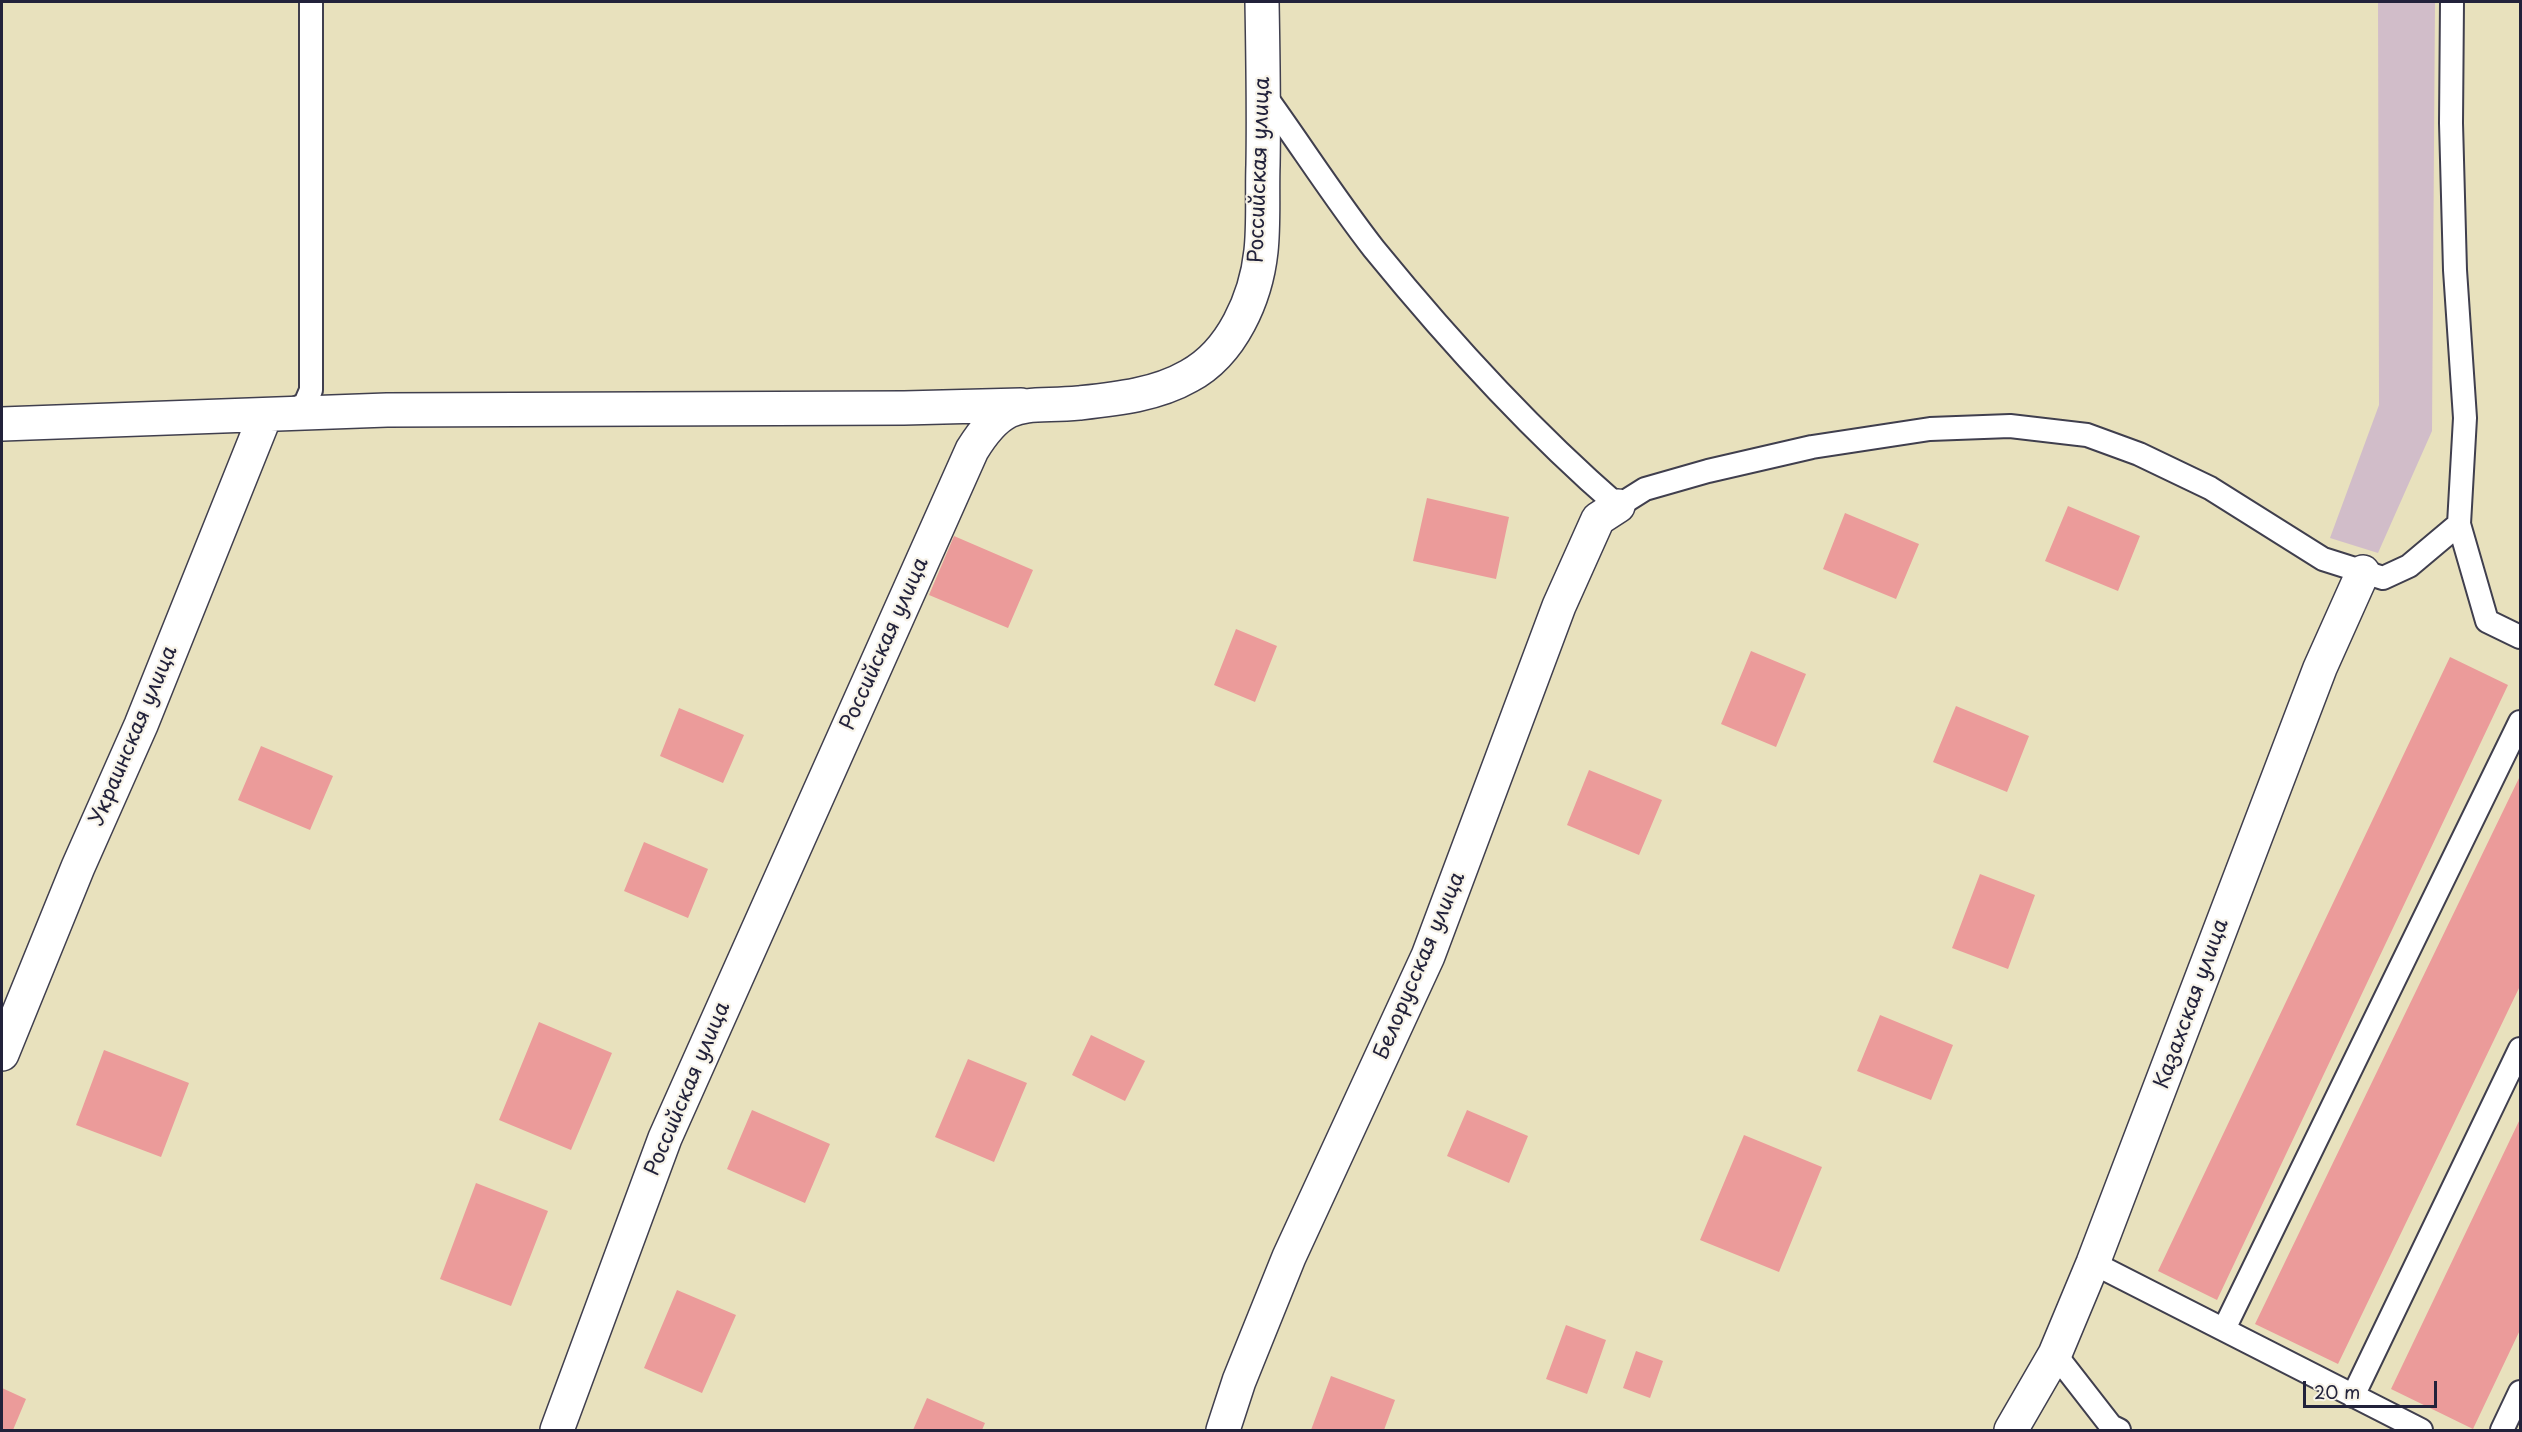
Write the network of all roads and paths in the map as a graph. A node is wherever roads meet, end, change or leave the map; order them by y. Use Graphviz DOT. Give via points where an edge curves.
graph roads {
  1 [pos="311,2"];
  2 [pos="1262,2"];
  3 [pos="2452,2"];
  4 [pos="1263,92"];
  5 [pos="1023,405"];
  6 [pos="273,416"];
  7 [pos="2,424"];
  8 [pos="1618,506"];
  9 [pos="2459,524"];
  10 [pos="2363,572"];
  11 [pos="2520,637"];
  12 [pos="2520,722"];
  13 [pos="2520,1049"];
  14 [pos="2,1054"];
  15 [pos="2093,1263"];
  16 [pos="2224,1329"];
  17 [pos="2055,1354"];
  18 [pos="2520,1392"];
  19 [pos="2353,1396"];
  20 [pos="557,1431"];
  21 [pos="1223,1431"];
  22 [pos="2011,1431"];
  23 [pos="2119,1431"];
  24 [pos="2421,1431"];
  25 [pos="2502,1431"];
  1 -- 6 [label="lane" via="311,390 299,409"];
  2 -- 4 [label="street, Российская улица"];
  3 -- 9 [label="lane" via="2455,270 2465,418"];
  4 -- 5 [label="street, Российская улица" via="1261,251 1244,314 1216,355 1189,376 1158,390 1078,403"];
  4 -- 8 [label="lane" via="1373,247 1477,370 1559,455"];
  5 -- 6 [label="street" via="387,410"];
  5 -- 20 [label="street, Российская улица" via="995,420 972,450 665,1138"];
  6 -- 7 [label="street"];
  6 -- 14 [label="street, Украинская улица" via="78,867"];
  8 -- 10 [label="lane" via="1645,489 1812,447 1930,429 2010,426 2087,435 2139,454 2210,488 2323,559"];
  8 -- 21 [label="street, Белорусская улица" via="1598,519 1559,606 1428,956 1289,1257"];
  9 -- 10 [label="lane" via="2409,566 2382,578"];
  9 -- 11 [label="lane" via="2487,621"];
  10 -- 15 [label="street, Казахская улица" via="2311,690"];
  12 -- 16 [label="lane"];
  13 -- 19 [label="lane"];
  15 -- 16 [label="lane"];
  15 -- 17 [label="street, Казахская улица"];
  16 -- 19 [label="lane"];
  17 -- 22 [label="street, Казахская улица"];
  17 -- 23 [label="lane"];
  18 -- 25 [label="lane"];
  19 -- 24 [label="lane"];
}
